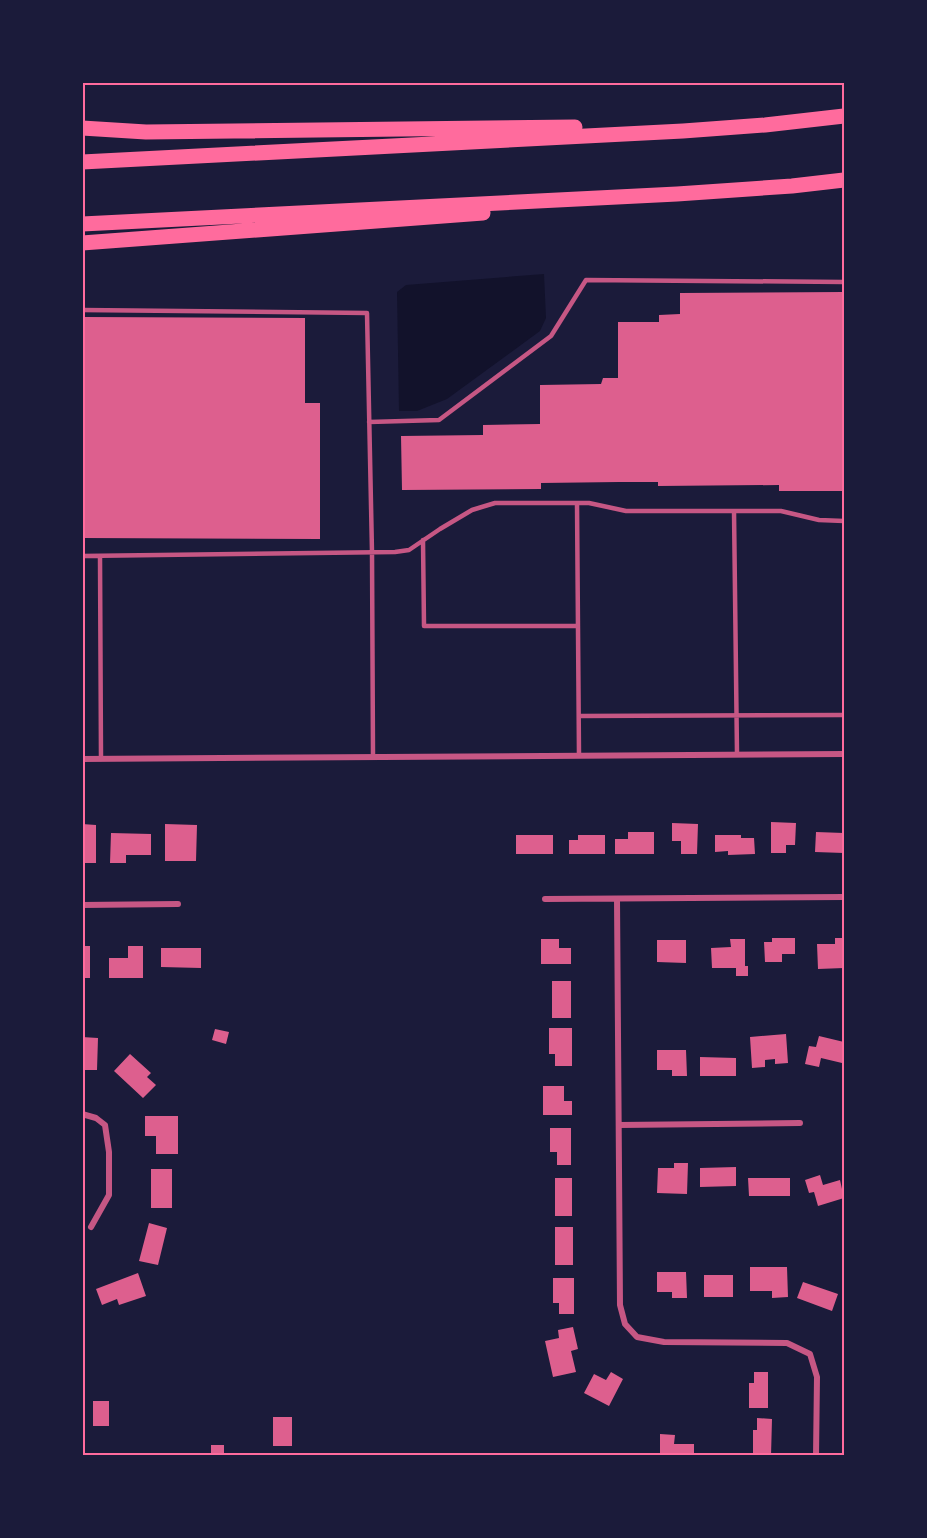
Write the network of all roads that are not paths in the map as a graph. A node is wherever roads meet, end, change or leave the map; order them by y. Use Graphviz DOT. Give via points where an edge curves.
graph roads {
  1 [pos="844,116"];
  2 [pos="82,128"];
  3 [pos="683,131"];
  4 [pos="82,162"];
  5 [pos="844,180"];
  6 [pos="677,194"];
  7 [pos="82,224"];
  8 [pos="82,243"];
  9 [pos="844,282"];
  10 [pos="82,310"];
  11 [pos="369,422"];
  12 [pos="577,503"];
  13 [pos="734,511"];
  14 [pos="844,521"];
  15 [pos="423,540"];
  16 [pos="372,552"];
  17 [pos="82,556"];
  18 [pos="100,556"];
  19 [pos="578,626"];
  20 [pos="844,715"];
  21 [pos="579,716"];
  22 [pos="736,716"];
  23 [pos="844,753"];
  24 [pos="737,754"];
  25 [pos="579,756"];
  26 [pos="373,757"];
  27 [pos="82,759"];
  28 [pos="101,759"];
  29 [pos="844,897"];
  30 [pos="545,899"];
  31 [pos="617,899"];
  32 [pos="178,904"];
  33 [pos="82,905"];
  34 [pos="82,1114"];
  35 [pos="800,1123"];
  36 [pos="619,1125"];
  37 [pos="91,1227"];
  38 [pos="816,1455"];
  1 -- 3 [label="highway"];
  2 -- 3 [label="highway" via="146,132 583,127"];
  3 -- 4 [label="highway"];
  5 -- 6 [label="highway"];
  6 -- 7 [label="highway"];
  6 -- 8 [label="highway" via="560,208"];
  9 -- 11 [label="lane" via="586,280 551,336 439,420"];
  10 -- 11 [label="lane" via="367,313"];
  11 -- 16 [label="lane"];
  12 -- 13 [label="lane" via="626,511"];
  12 -- 15 [label="lane" via="495,503 472,510"];
  12 -- 19 [label="lane"];
  13 -- 14 [label="lane" via="782,511"];
  13 -- 22 [label="lane"];
  15 -- 16 [label="lane" via="409,550"];
  15 -- 19 [label="lane" via="424,626"];
  16 -- 18 [label="lane"];
  16 -- 26 [label="lane"];
  17 -- 18 [label="lane"];
  18 -- 28 [label="lane"];
  19 -- 21 [label="lane"];
  20 -- 22 [label="lane"];
  21 -- 22 [label="lane"];
  21 -- 25 [label="lane"];
  22 -- 24 [label="lane"];
  23 -- 24 [label="street"];
  24 -- 25 [label="street"];
  25 -- 26 [label="street"];
  26 -- 28 [label="street"];
  27 -- 28 [label="street"];
  29 -- 31 [label="street"];
  30 -- 31 [label="street"];
  31 -- 36 [label="street"];
  32 -- 33 [label="street"];
  34 -- 37 [label="street" via="105,1125 109,1152 109,1195"];
  35 -- 36 [label="street"];
  36 -- 38 [label="street" via="620,1305 625,1324 637,1337 664,1342 787,1343 810,1354 817,1377"];
}
